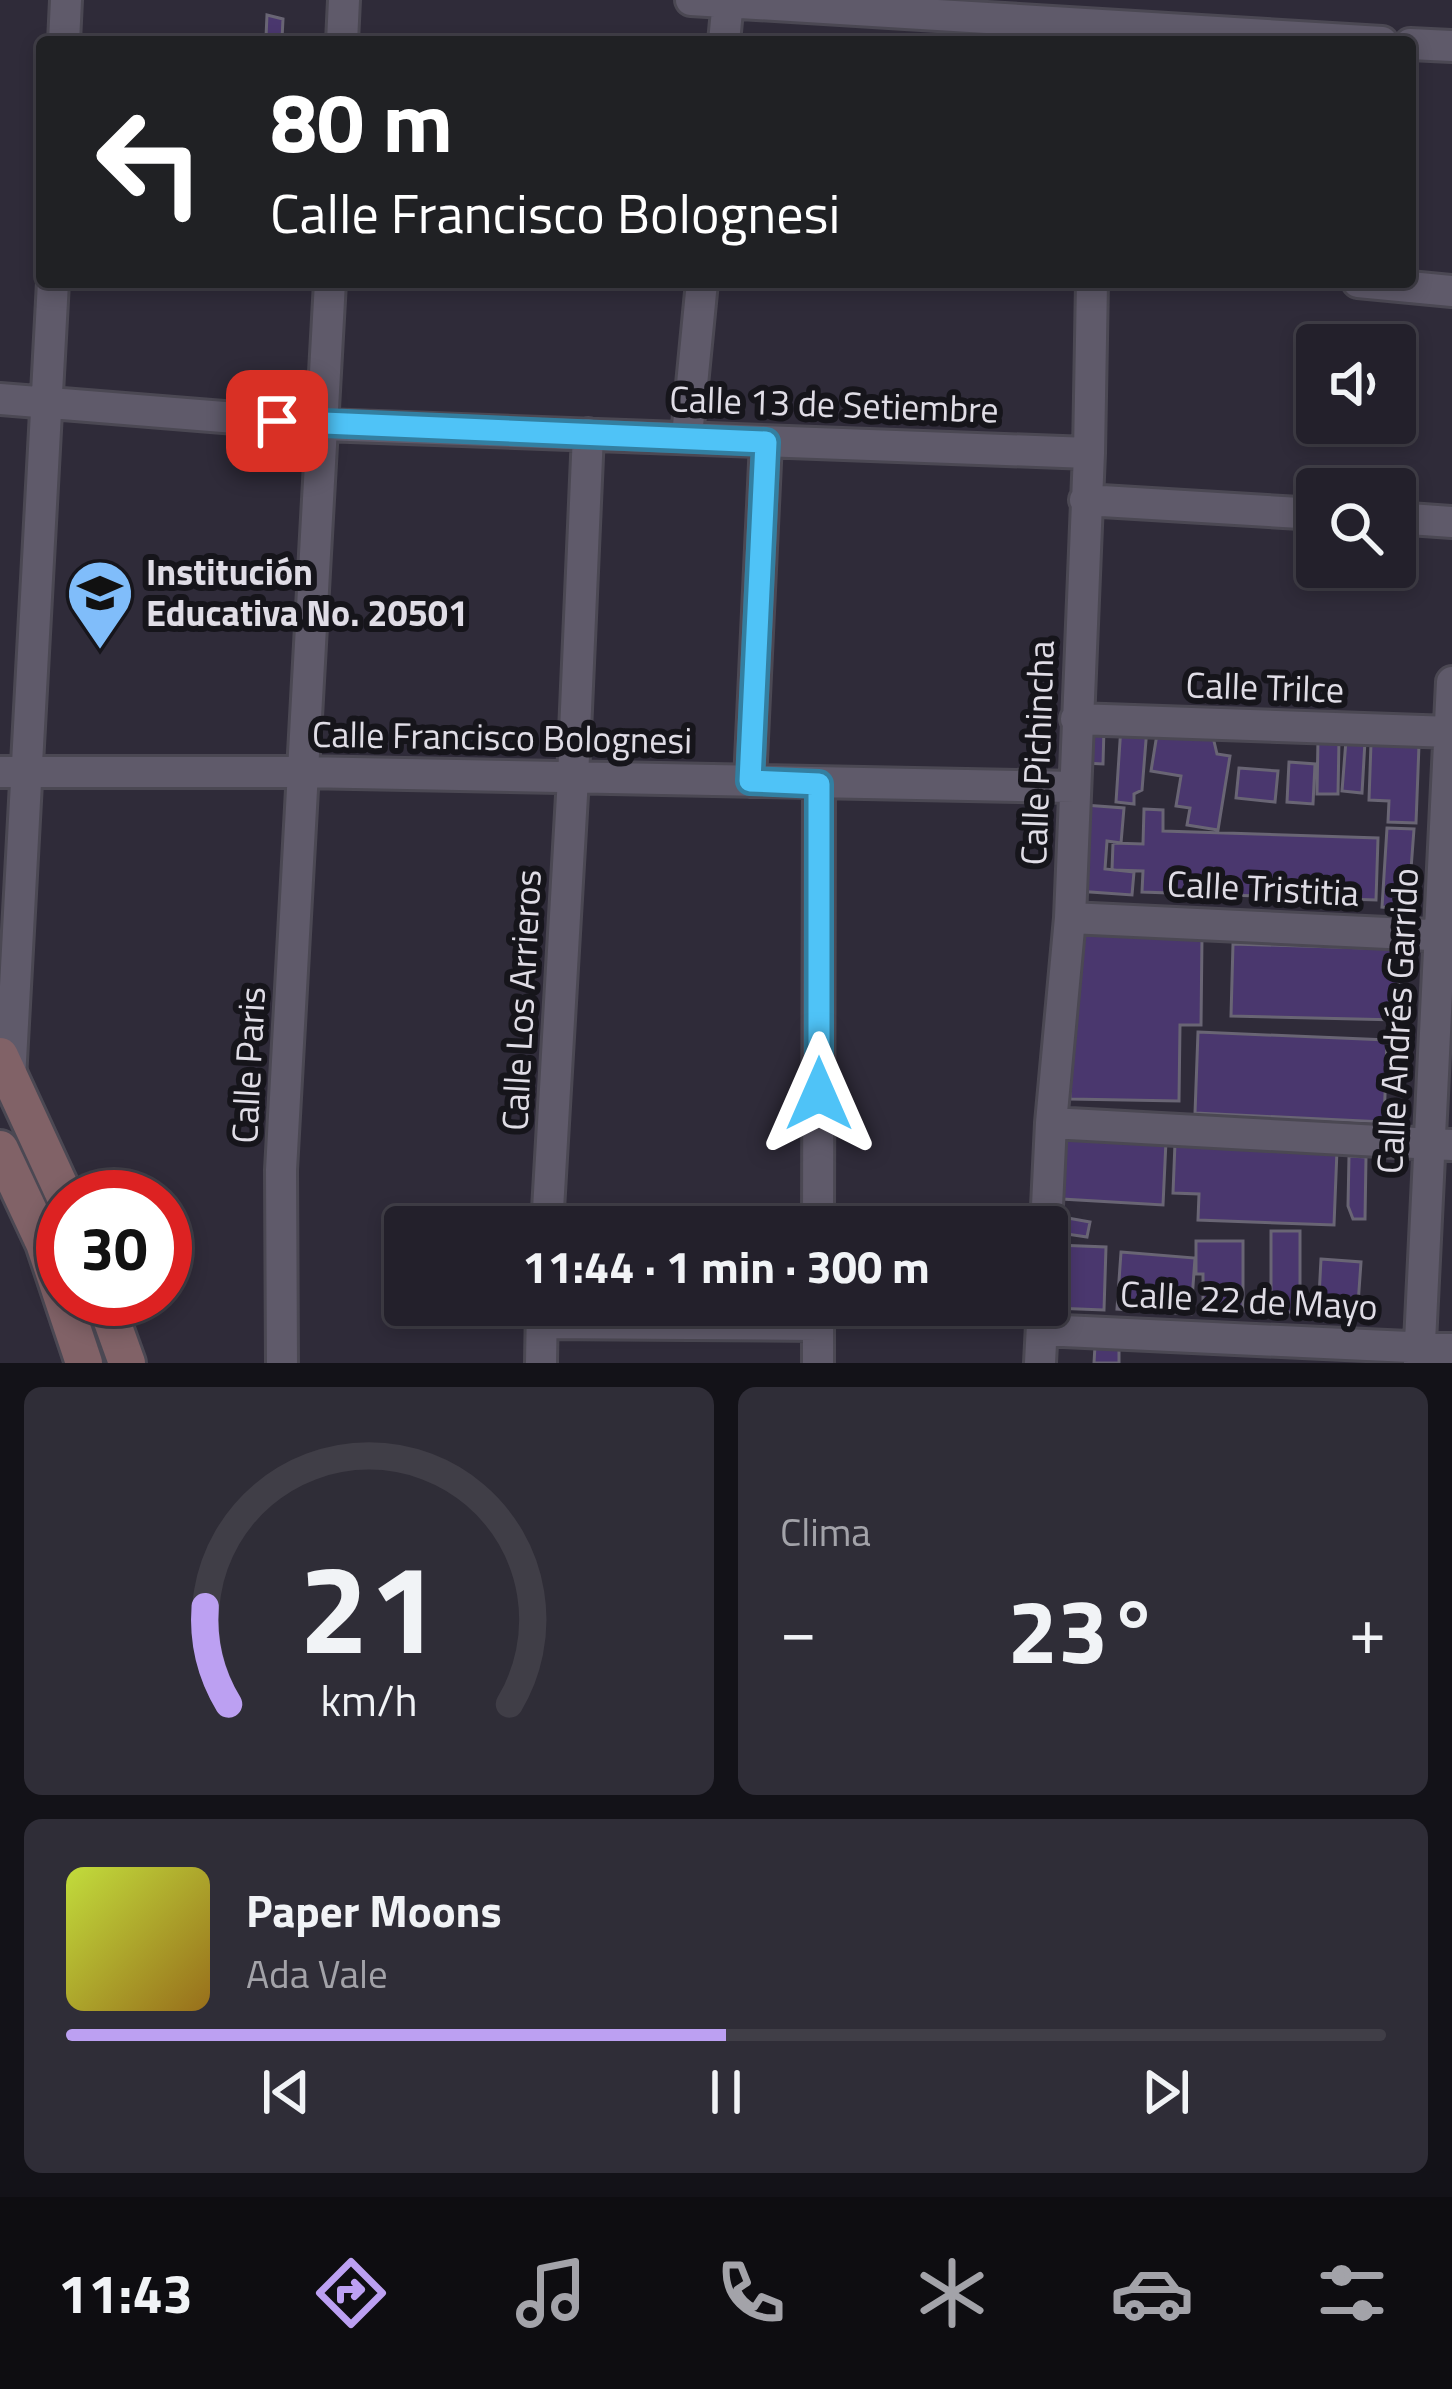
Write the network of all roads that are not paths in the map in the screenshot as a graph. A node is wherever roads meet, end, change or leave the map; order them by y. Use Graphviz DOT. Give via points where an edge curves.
graph roads {
  1 [pos="66,0"];
  2 [pos="344,0"];
  3 [pos="691,0"];
  4 [pos="728,1"];
  5 [pos="1107,22"];
  6 [pos="64,36"];
  7 [pos="342,36"];
  8 [pos="725,36"];
  9 [pos="1300,36"];
  10 [pos="1416,44"];
  11 [pos="1452,46"];
  12 [pos="53,288"];
  13 [pos="330,288"];
  14 [pos="701,288"];
  15 [pos="1092,288"];
  16 [pos="1416,288"];
  17 [pos="1452,291"];
  18 [pos="0,399"];
  19 [pos="48,403"];
  20 [pos="323,424"];
  21 [pos="588,434"];
  22 [pos="687,436"];
  23 [pos="766,442"];
  24 [pos="1089,452"];
  25 [pos="1085,500"];
  26 [pos="1296,513"];
  27 [pos="1416,519"];
  28 [pos="1452,522"];
  29 [pos="1452,682"];
  30 [pos="1076,719"];
  31 [pos="1451,732"];
  32 [pos="14,772"];
  33 [pos="302,772"];
  34 [pos="574,778"];
  35 [pos="750,781"];
  36 [pos="819,784"];
  37 [pos="1074,788"];
  38 [pos="1070,918"];
  39 [pos="1446,936"];
  40 [pos="5,1067"];
  41 [pos="1051,1123"];
  42 [pos="1441,1144"];
  43 [pos="0,1149"];
  44 [pos="53,1170"];
  45 [pos="548,1206"];
  46 [pos="818,1206"];
  47 [pos="1047,1206"];
  48 [pos="1068,1320"];
  49 [pos="114,1326"];
  50 [pos="542,1326"];
  51 [pos="818,1326"];
  52 [pos="1042,1326"];
  53 [pos="1452,1349"];
  54 [pos="1420,1355"];
  55 [pos="84,1363"];
  56 [pos="127,1363"];
  57 [pos="282,1363"];
  58 [pos="541,1363"];
  59 [pos="818,1363"];
  60 [pos="1040,1363"];
  1 -- 6 [label="street"];
  2 -- 7 [label="street"];
  3 -- 4 [label="street"];
  4 -- 5 [label="street"];
  4 -- 8 [label="street"];
  5 -- 9 [label="street"];
  10 -- 11 [label="street"];
  12 -- 19 [label="street"];
  13 -- 20 [label="street, Calle Paris"];
  14 -- 22 [label="street"];
  15 -- 24 [label="street, Calle Pichincha"];
  16 -- 17 [label="street"];
  18 -- 19 [label="street, Calle 13 de Setiembre"];
  19 -- 20 [label="street, Calle 13 de Setiembre"];
  19 -- 32 [label="street"];
  20 -- 21 [label="street, Calle 13 de Setiembre"];
  20 -- 33 [label="street, Calle Paris"];
  21 -- 22 [label="street, Calle 13 de Setiembre"];
  21 -- 34 [label="street, Calle Los Arrieros"];
  22 -- 23 [label="street, Calle 13 de Setiembre"];
  23 -- 24 [label="street, Calle 13 de Setiembre"];
  23 -- 35 [label="street"];
  24 -- 25 [label="street, Calle Pichincha"];
  25 -- 26 [label="street"];
  25 -- 30 [label="street, Calle Pichincha"];
  27 -- 28 [label="street"];
  29 -- 31 [label="street, Calle Andrés Garrido"];
  30 -- 31 [label="street, Calle Trilce"];
  30 -- 37 [label="street, Calle Pichincha"];
  31 -- 39 [label="street, Calle Andrés Garrido"];
  32 -- 33 [label="street, Calle Francisco Bolognesi"];
  32 -- 40 [label="street"];
  33 -- 34 [label="street, Calle Francisco Bolognesi"];
  33 -- 57 [label="street, Calle Paris" via="281,1169"];
  34 -- 35 [label="street, Calle Francisco Bolognesi"];
  34 -- 45 [label="street, Calle Los Arrieros"];
  35 -- 36 [label="street, Calle Francisco Bolognesi"];
  36 -- 37 [label="street, Calle Francisco Bolognesi"];
  36 -- 46 [label="street"];
  37 -- 38 [label="street, Calle Pichincha"];
  38 -- 39 [label="street, Calle Tristitia"];
  38 -- 41 [label="street, Calle Pichincha"];
  39 -- 42 [label="street, Calle Andrés Garrido"];
  40 -- 44 [label="street"];
  41 -- 42 [label="street"];
  41 -- 47 [label="street, Calle Pichincha"];
  42 -- 54 [label="street, Calle Andrés Garrido"];
  43 -- 55 [label="street" via="44,1243"];
  48 -- 54 [label="street, Calle 22 de Mayo"];
  49 -- 56 [label="street"];
  50 -- 58 [label="street"];
  51 -- 59 [label="street"];
  52 -- 60 [label="street"];
  53 -- 54 [label="street, Calle 22 de Mayo"];
}
